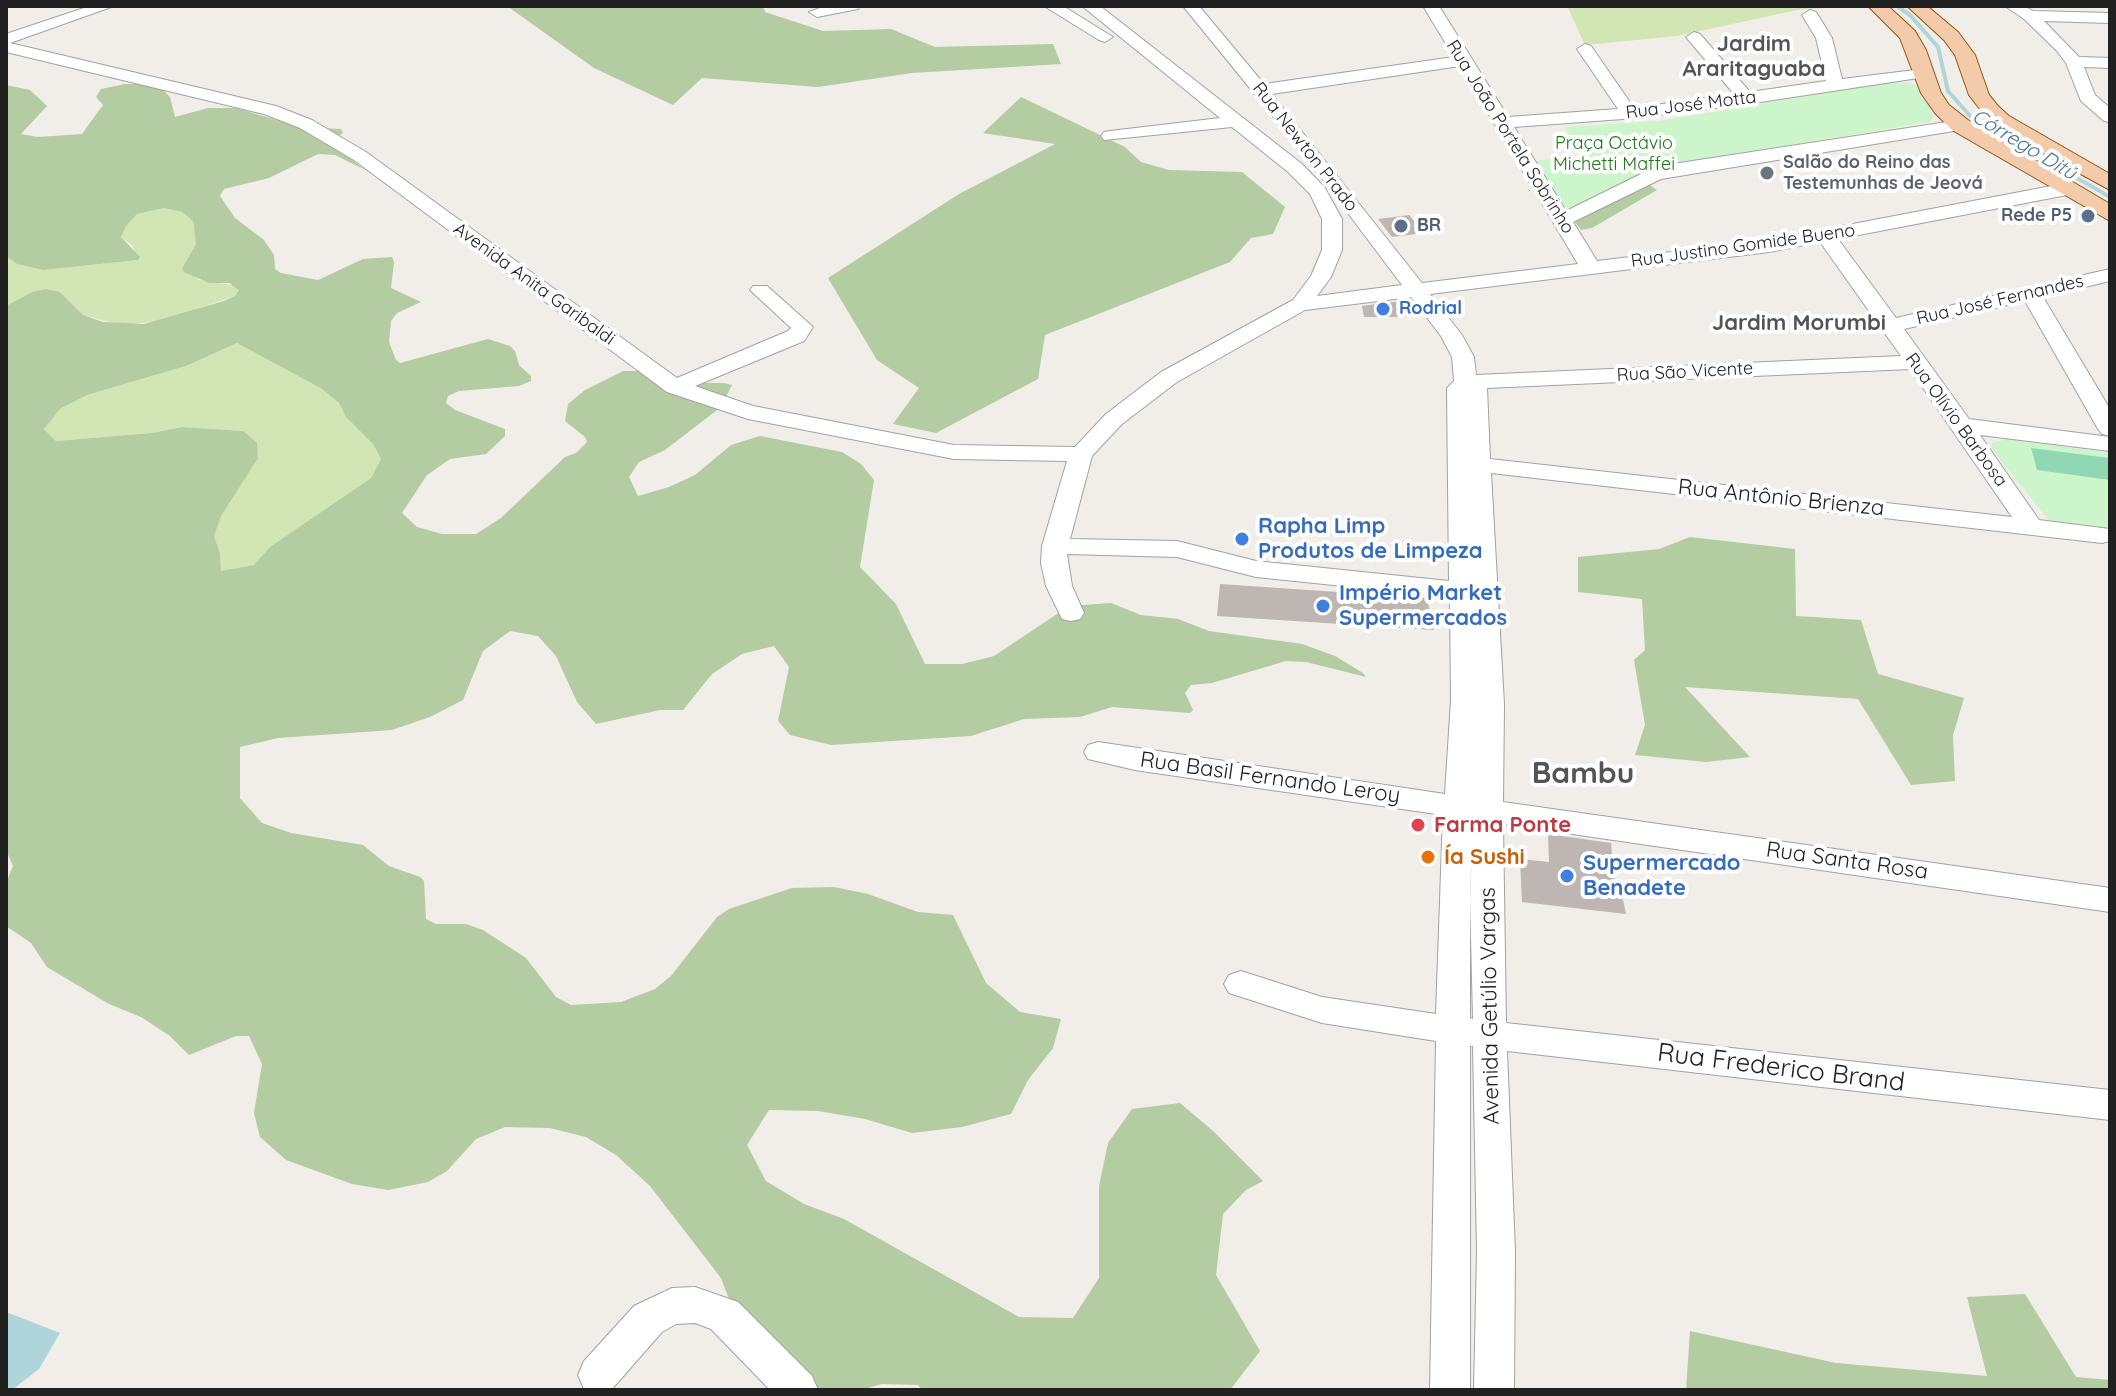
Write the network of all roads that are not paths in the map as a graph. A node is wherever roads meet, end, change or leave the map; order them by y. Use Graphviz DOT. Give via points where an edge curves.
graph roads {
  1 [pos="106,6"];
  2 [pos="852,6"];
  3 [pos="1052,6"];
  4 [pos="1090,6"];
  5 [pos="1191,6"];
  6 [pos="1431,6"];
  7 [pos="1877,6"];
  8 [pos="1916,6"];
  9 [pos="2013,6"];
  10 [pos="817,12"];
  11 [pos="1810,15"];
  12 [pos="2030,16"];
  13 [pos="2110,18"];
  14 [pos="1694,37"];
  15 [pos="6,39"];
  16 [pos="6,47"];
  17 [pos="1585,49"];
  18 [pos="1462,61"];
  19 [pos="2074,62"];
  20 [pos="2110,63"];
  21 [pos="1925,72"];
  22 [pos="1189,84"];
  23 [pos="1835,84"];
  24 [pos="1256,85"];
  25 [pos="1747,99"];
  26 [pos="1629,113"];
  27 [pos="2108,115"];
  28 [pos="1236,121"];
  29 [pos="1503,123"];
  30 [pos="1960,125"];
  31 [pos="1110,136"];
  32 [pos="1311,152"];
  33 [pos="1281,157"];
  34 [pos="2110,183"];
  35 [pos="2067,189"];
  36 [pos="1326,205"];
  37 [pos="2110,214"];
  38 [pos="1562,220"];
  39 [pos="1367,226"];
  40 [pos="1826,236"];
  41 [pos="1591,268"];
  42 [pos="2110,275"];
  43 [pos="760,290"];
  44 [pos="1417,290"];
  45 [pos="2031,294"];
  46 [pos="1300,304"];
  47 [pos="1891,326"];
  48 [pos="1913,362"];
  49 [pos="1466,384"];
  50 [pos="675,387"];
  51 [pos="1960,425"];
  52 [pos="2110,429"];
  53 [pos="2110,444"];
  54 [pos="1081,454"];
  55 [pos="1470,464"];
  56 [pos="2030,526"];
  57 [pos="2102,535"];
  58 [pos="1055,546"];
  59 [pos="1474,591"];
  60 [pos="1071,613"];
  61 [pos="1098,752"];
  62 [pos="1475,807"];
  63 [pos="2110,900"];
  64 [pos="1241,984"];
  65 [pos="1452,1030"];
  66 [pos="1490,1034"];
  67 [pos="2110,1105"];
  68 [pos="1450,1374"];
  69 [pos="598,1375"];
  70 [pos="1494,1377"];
  71 [pos="798,1390"];
  1 -- 15 [label="street"];
  2 -- 10 [label="street"];
  3 -- 22 [label="street" via="1095,29 1169,82"];
  4 -- 22 [label="street"];
  5 -- 24 [label="street, Rua Newton Prado"];
  6 -- 18 [label="street, Rua João Portela Sobrinho"];
  7 -- 21 [label="main road" via="1908,35"];
  8 -- 34 [label="main road" via="1965,55 1990,111"];
  9 -- 12 [label="street"];
  11 -- 23 [label="street" via="1824,38"];
  12 -- 13 [label="street"];
  12 -- 19 [label="street"];
  14 -- 25 [label="street"];
  16 -- 50 [label="street, Avenida Anita Garibaldi" via="270,110 306,124 360,156"];
  17 -- 26 [label="street"];
  18 -- 24 [label="street"];
  18 -- 29 [label="street, Rua João Portela Sobrinho"];
  19 -- 20 [label="street"];
  19 -- 27 [label="street" via="2087,97"];
  21 -- 23 [label="street, Rua José Motta"];
  21 -- 30 [label="main road" via="1931,93"];
  22 -- 24 [label="street"];
  22 -- 28 [label="street"];
  23 -- 25 [label="street, Rua José Motta"];
  24 -- 32 [label="street, Rua Newton Prado"];
  25 -- 26 [label="street, Rua José Motta"];
  26 -- 29 [label="street, Rua José Motta"];
  28 -- 31 [label="street"];
  28 -- 33 [label="street"];
  29 -- 38 [label="street, Rua João Portela Sobrinho"];
  30 -- 35 [label="main road"];
  30 -- 38 [label="street" via="1673,170"];
  32 -- 33 [label="street"];
  32 -- 39 [label="street, Rua Newton Prado"];
  33 -- 36 [label="street"];
  35 -- 37 [label="main road"];
  35 -- 40 [label="street, Rua Justino Gomide Bueno"];
  36 -- 39 [label="street"];
  36 -- 46 [label="street" via="1332,219 1332,250 1321,277"];
  38 -- 41 [label="street, Rua João Portela Sobrinho"];
  39 -- 44 [label="street, Rua Newton Prado"];
  40 -- 41 [label="street, Rua Justino Gomide Bueno"];
  40 -- 47 [label="street, Rua Olívio Barbosa"];
  41 -- 44 [label="street, Rua Justino Gomide Bueno"];
  42 -- 45 [label="street, Rua José Fernandes"];
  43 -- 50 [label="street" via="802,327 796,336"];
  44 -- 46 [label="street, Rua Justino Gomide Bueno"];
  44 -- 49 [label="street, Avenida Getúlio Vargas" via="1463,357"];
  45 -- 47 [label="street, Rua José Fernandes"];
  45 -- 52 [label="street"];
  46 -- 54 [label="street" via="1169,377 1114,419"];
  47 -- 48 [label="street, Rua Olívio Barbosa"];
  48 -- 49 [label="street, Rua São Vicente"];
  48 -- 51 [label="street, Rua Olívio Barbosa"];
  49 -- 55 [label="street, Avenida Getúlio Vargas"];
  50 -- 54 [label="street, Avenida Anita Garibaldi" via="748,412 954,452"];
  51 -- 53 [label="street"];
  51 -- 56 [label="street, Rua Olívio Barbosa"];
  54 -- 58 [label="street"];
  55 -- 56 [label="street, Rua Antônio Brienza"];
  55 -- 59 [label="street, Avenida Getúlio Vargas"];
  56 -- 57 [label="street, Rua Antônio Brienza"];
  58 -- 59 [label="street" via="1177,549 1256,569"];
  58 -- 60 [label="street" via="1059,586"];
  59 -- 62 [label="street, Avenida Getúlio Vargas"];
  61 -- 62 [label="street, Rua Basil Fernando Leroy"];
  62 -- 63 [label="street, Rua Santa Rosa"];
  62 -- 65 [label="street, Avenida Getúlio Vargas" via="1454,891"];
  62 -- 66 [label="street, Avenida Getúlio Vargas" via="1486,899"];
  64 -- 65 [label="street, Rua Frederico Brand" via="1322,1010"];
  65 -- 66 [label="street, Rua Frederico Brand"];
  65 -- 68 [label="street, Avenida Getúlio Vargas"];
  66 -- 67 [label="street, Rua Frederico Brand"];
  66 -- 70 [label="street, Avenida Getúlio Vargas"];
  68 -- 70 [label="street"];
  69 -- 71 [label="street" via="648,1319 672,1306 695,1305 724,1315"];
}
